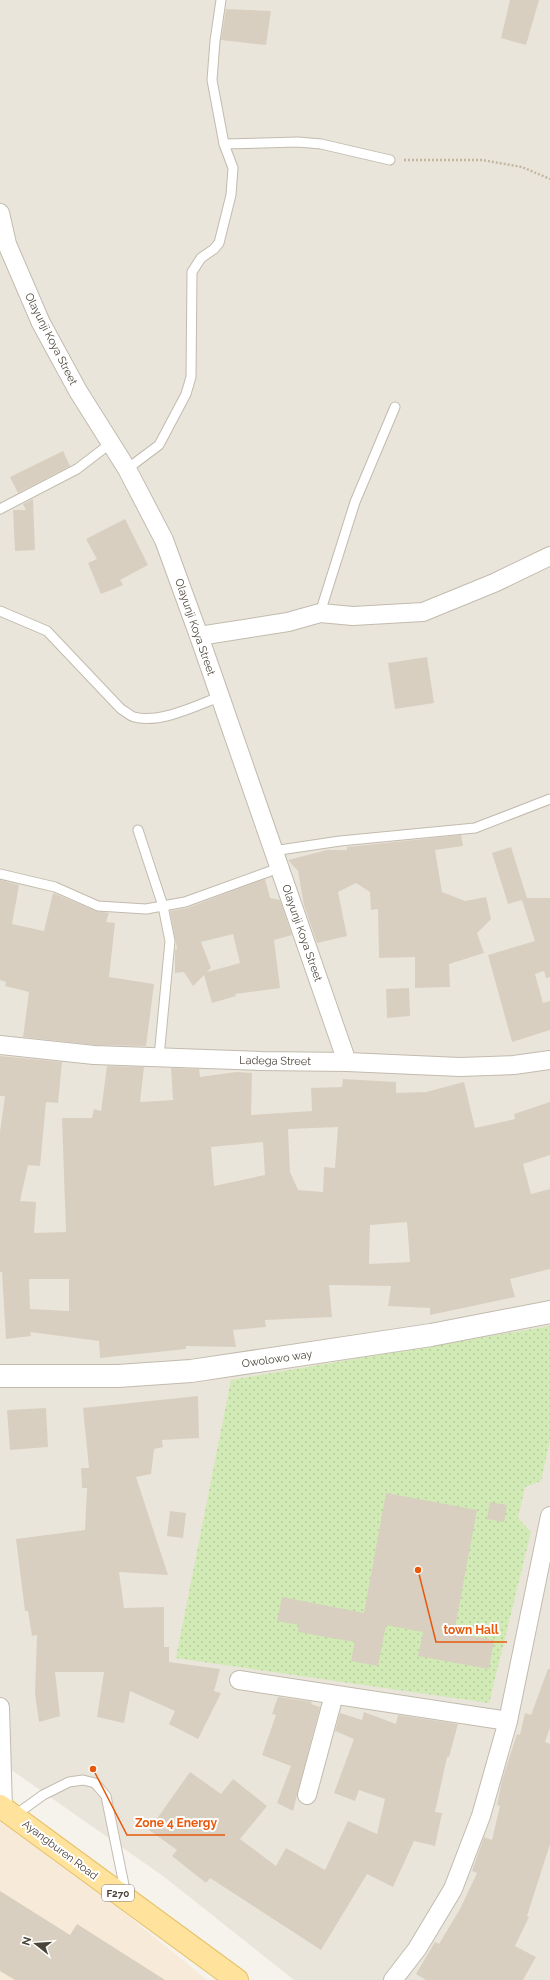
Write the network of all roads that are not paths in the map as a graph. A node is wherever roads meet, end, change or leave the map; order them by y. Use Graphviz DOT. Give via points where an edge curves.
graph roads {
  1 [pos="221,0"];
  2 [pos="224,144"];
  3 [pos="390,160"];
  4 [pos="0,213"];
  5 [pos="395,407"];
  6 [pos="111,443"];
  7 [pos="128,469"];
  8 [pos="0,509"];
  9 [pos="550,556"];
  10 [pos="0,611"];
  11 [pos="320,613"];
  12 [pos="200,636"];
  13 [pos="219,697"];
  14 [pos="550,799"];
  15 [pos="138,830"];
  16 [pos="273,851"];
  17 [pos="279,868"];
  18 [pos="0,874"];
  19 [pos="163,906"];
  20 [pos="0,1045"];
  21 [pos="158,1058"];
  22 [pos="550,1060"];
  23 [pos="346,1062"];
  24 [pos="550,1312"];
  25 [pos="0,1376"];
  26 [pos="550,1516"];
  27 [pos="239,1680"];
  28 [pos="334,1694"];
  29 [pos="0,1707"];
  30 [pos="508,1721"];
  31 [pos="307,1795"];
  32 [pos="6,1810"];
  33 [pos="127,1899"];
  34 [pos="237,1980"];
  35 [pos="393,1980"];
  1 -- 2 [label="lane" via="212,80"];
  2 -- 3 [label="lane" via="321,144"];
  2 -- 7 [label="lane" via="233,168 231,195 219,242 201,258 192,272 191,376 186,394 159,445"];
  4 -- 6 [label="street, Olayunji Koya Street" via="7,244 41,323 78,391"];
  5 -- 11 [label="lane" via="355,502"];
  6 -- 7 [label="street, Olayunji Koya Street"];
  6 -- 8 [label="lane" via="77,469"];
  7 -- 12 [label="street, Olayunji Koya Street" via="164,540"];
  9 -- 11 [label="street" via="494,583 423,612 353,616"];
  10 -- 13 [label="lane" via="47,631 121,709 134,717 154,718 175,714"];
  11 -- 12 [label="street" via="288,622"];
  12 -- 13 [label="street, Olayunji Koya Street"];
  13 -- 16 [label="street, Olayunji Koya Street"];
  14 -- 16 [label="lane" via="474,828 340,841"];
  15 -- 19 [label="lane"];
  16 -- 17 [label="street, Olayunji Koya Street"];
  17 -- 19 [label="lane" via="185,902"];
  17 -- 23 [label="street, Olayunji Koya Street"];
  18 -- 19 [label="lane" via="55,887 98,906 146,909"];
  19 -- 21 [label="lane" via="170,941"];
  20 -- 21 [label="street, Ladega Street" via="94,1055"];
  21 -- 23 [label="street, Ladega Street"];
  22 -- 23 [label="street, Ladega Street" via="514,1065 460,1067"];
  24 -- 25 [label="street, Owolowo way" via="431,1335 191,1371 118,1376"];
  26 -- 30 [label="street"];
  27 -- 28 [label="street"];
  28 -- 30 [label="street"];
  28 -- 31 [label="street"];
  29 -- 32 [label="street"];
  30 -- 35 [label="street" via="481,1816 453,1889 417,1949"];
  32 -- 33 [label="main road, Ayangburen Road / F270"];
  32 -- 33 [label="lane" via="70,1782 83,1780 95,1784 106,1796"];
  33 -- 34 [label="main road, Ayangburen Road / F270"];
}
